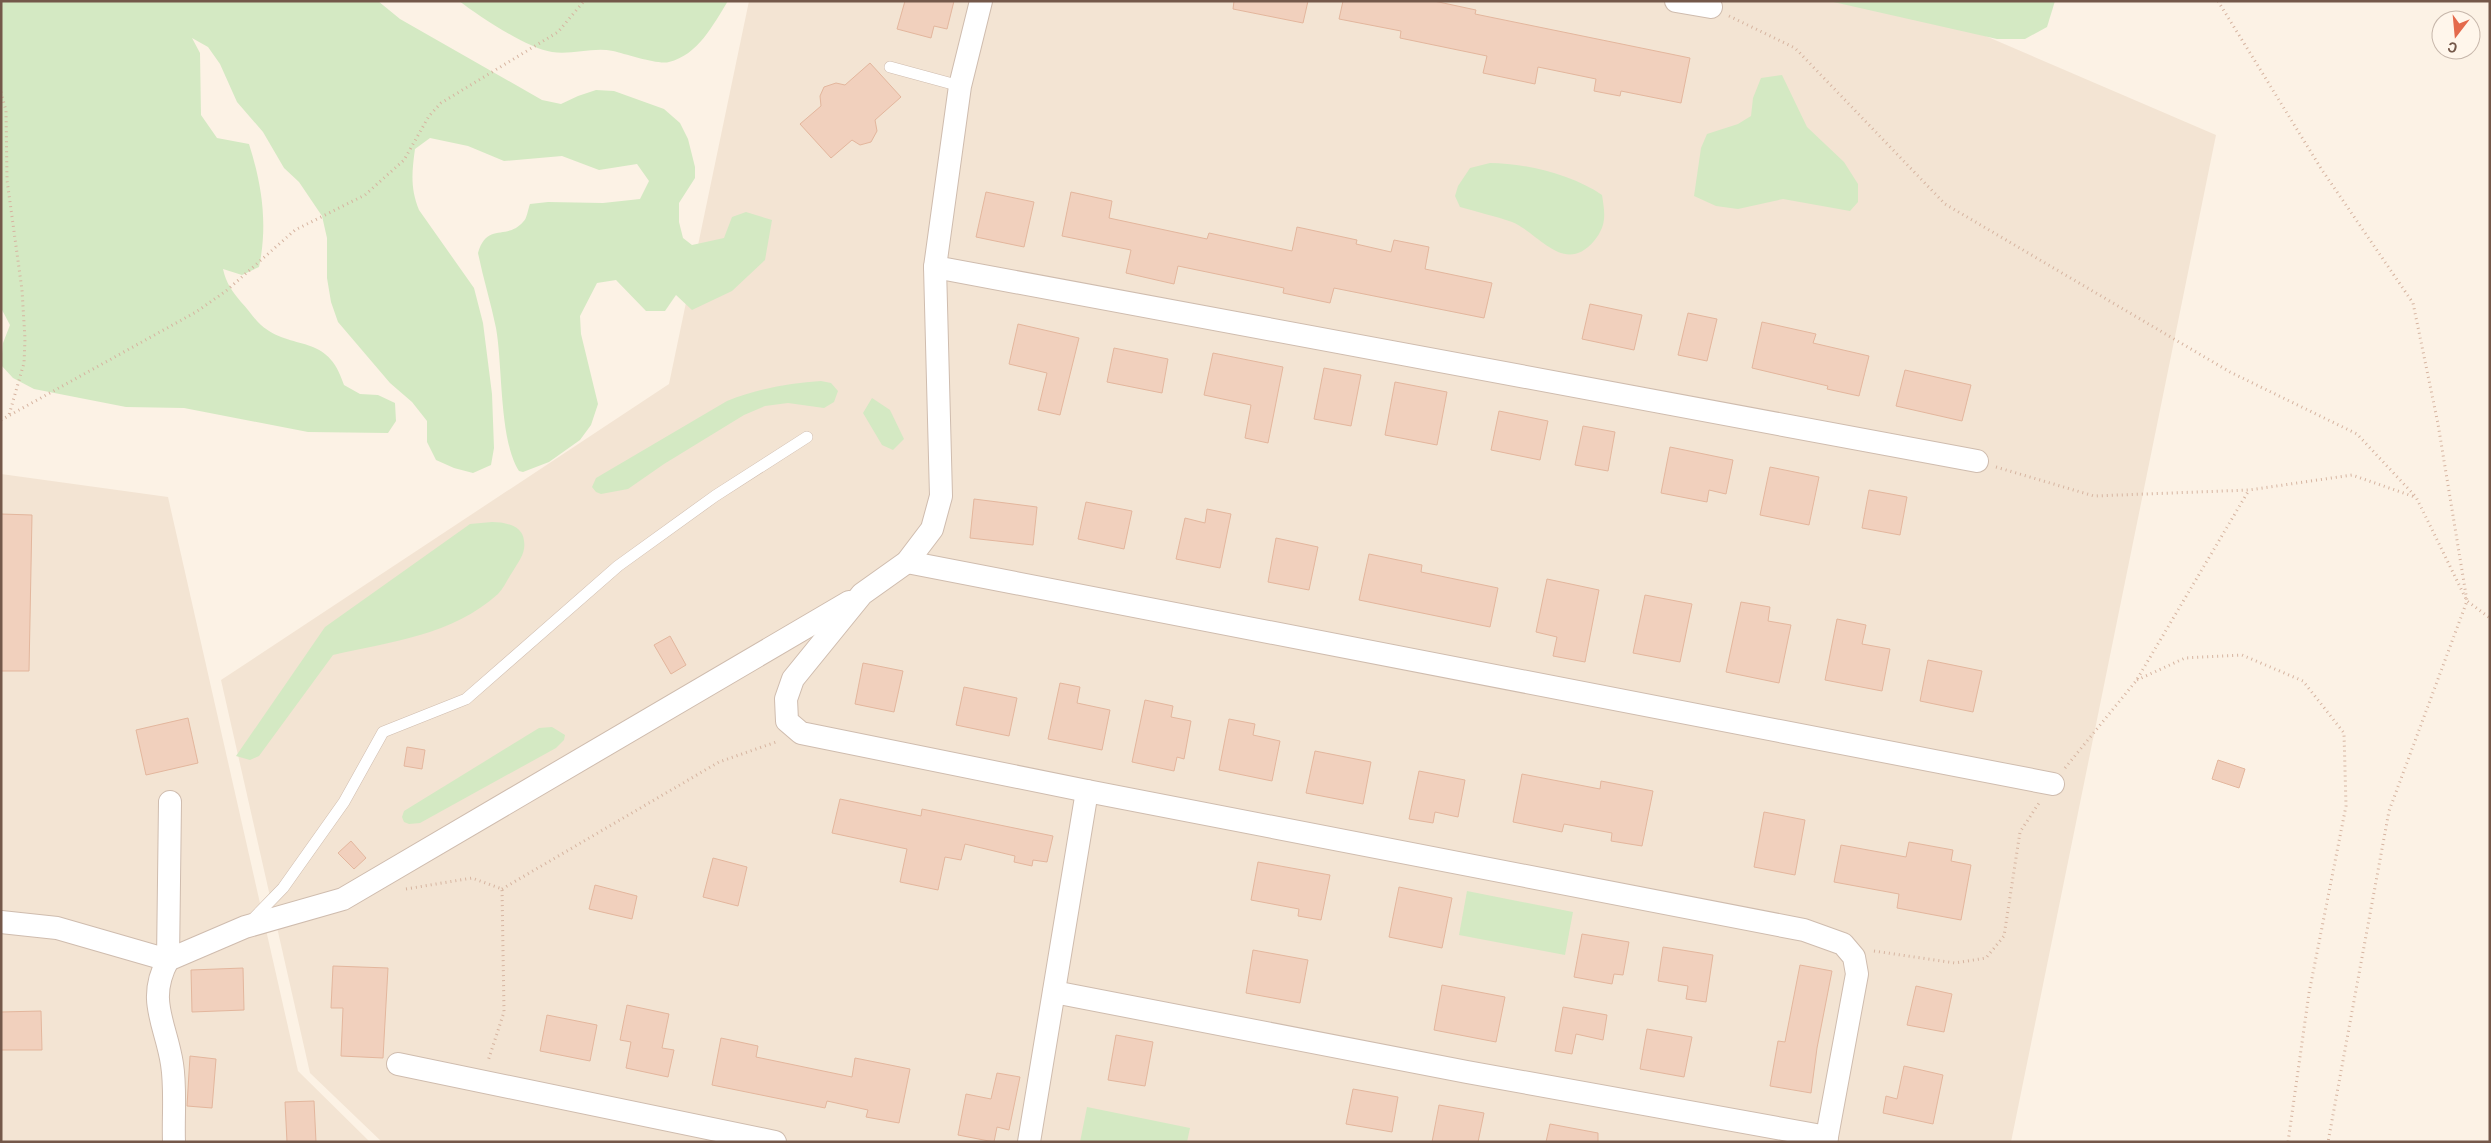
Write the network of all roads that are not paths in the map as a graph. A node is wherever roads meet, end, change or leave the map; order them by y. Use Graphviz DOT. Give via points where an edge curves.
graph roads {
  1 [pos="981,1"];
  2 [pos="1676,1"];
  3 [pos="1711,7"];
  4 [pos="890,67"];
  5 [pos="960,86"];
  6 [pos="936,267"];
  7 [pos="807,437"];
  8 [pos="1977,461"];
  9 [pos="906,562"];
  10 [pos="862,594"];
  11 [pos="2053,784"];
  12 [pos="1087,791"];
  13 [pos="170,802"];
  14 [pos="1,922"];
  15 [pos="245,928"];
  16 [pos="168,960"];
  17 [pos="1054,992"];
  18 [pos="398,1064"];
  19 [pos="1827,1139"];
  20 [pos="174,1142"];
  21 [pos="775,1142"];
  22 [pos="1029,1142"];
  1 -- 5 [label="street"];
  2 -- 3 [label="street"];
  4 -- 5 [label="lane"];
  5 -- 6 [label="street"];
  6 -- 8 [label="street"];
  6 -- 9 [label="street" via="941,496 932,529"];
  7 -- 15 [label="lane" via="714,496 618,566 466,699 383,732 338,809 282,888"];
  9 -- 10 [label="street"];
  9 -- 11 [label="street"];
  10 -- 12 [label="street" via="793,679 786,698 787,721 801,733"];
  10 -- 15 [label="street" via="343,899"];
  12 -- 17 [label="street"];
  12 -- 19 [label="street" via="1804,930 1843,944 1854,957 1856,974"];
  13 -- 16 [label="street"];
  14 -- 16 [label="street" via="57,928"];
  15 -- 16 [label="street"];
  16 -- 20 [label="street" via="159,976 157,1005 172,1065"];
  17 -- 19 [label="street"];
  17 -- 22 [label="street"];
  18 -- 21 [label="street"];
}
